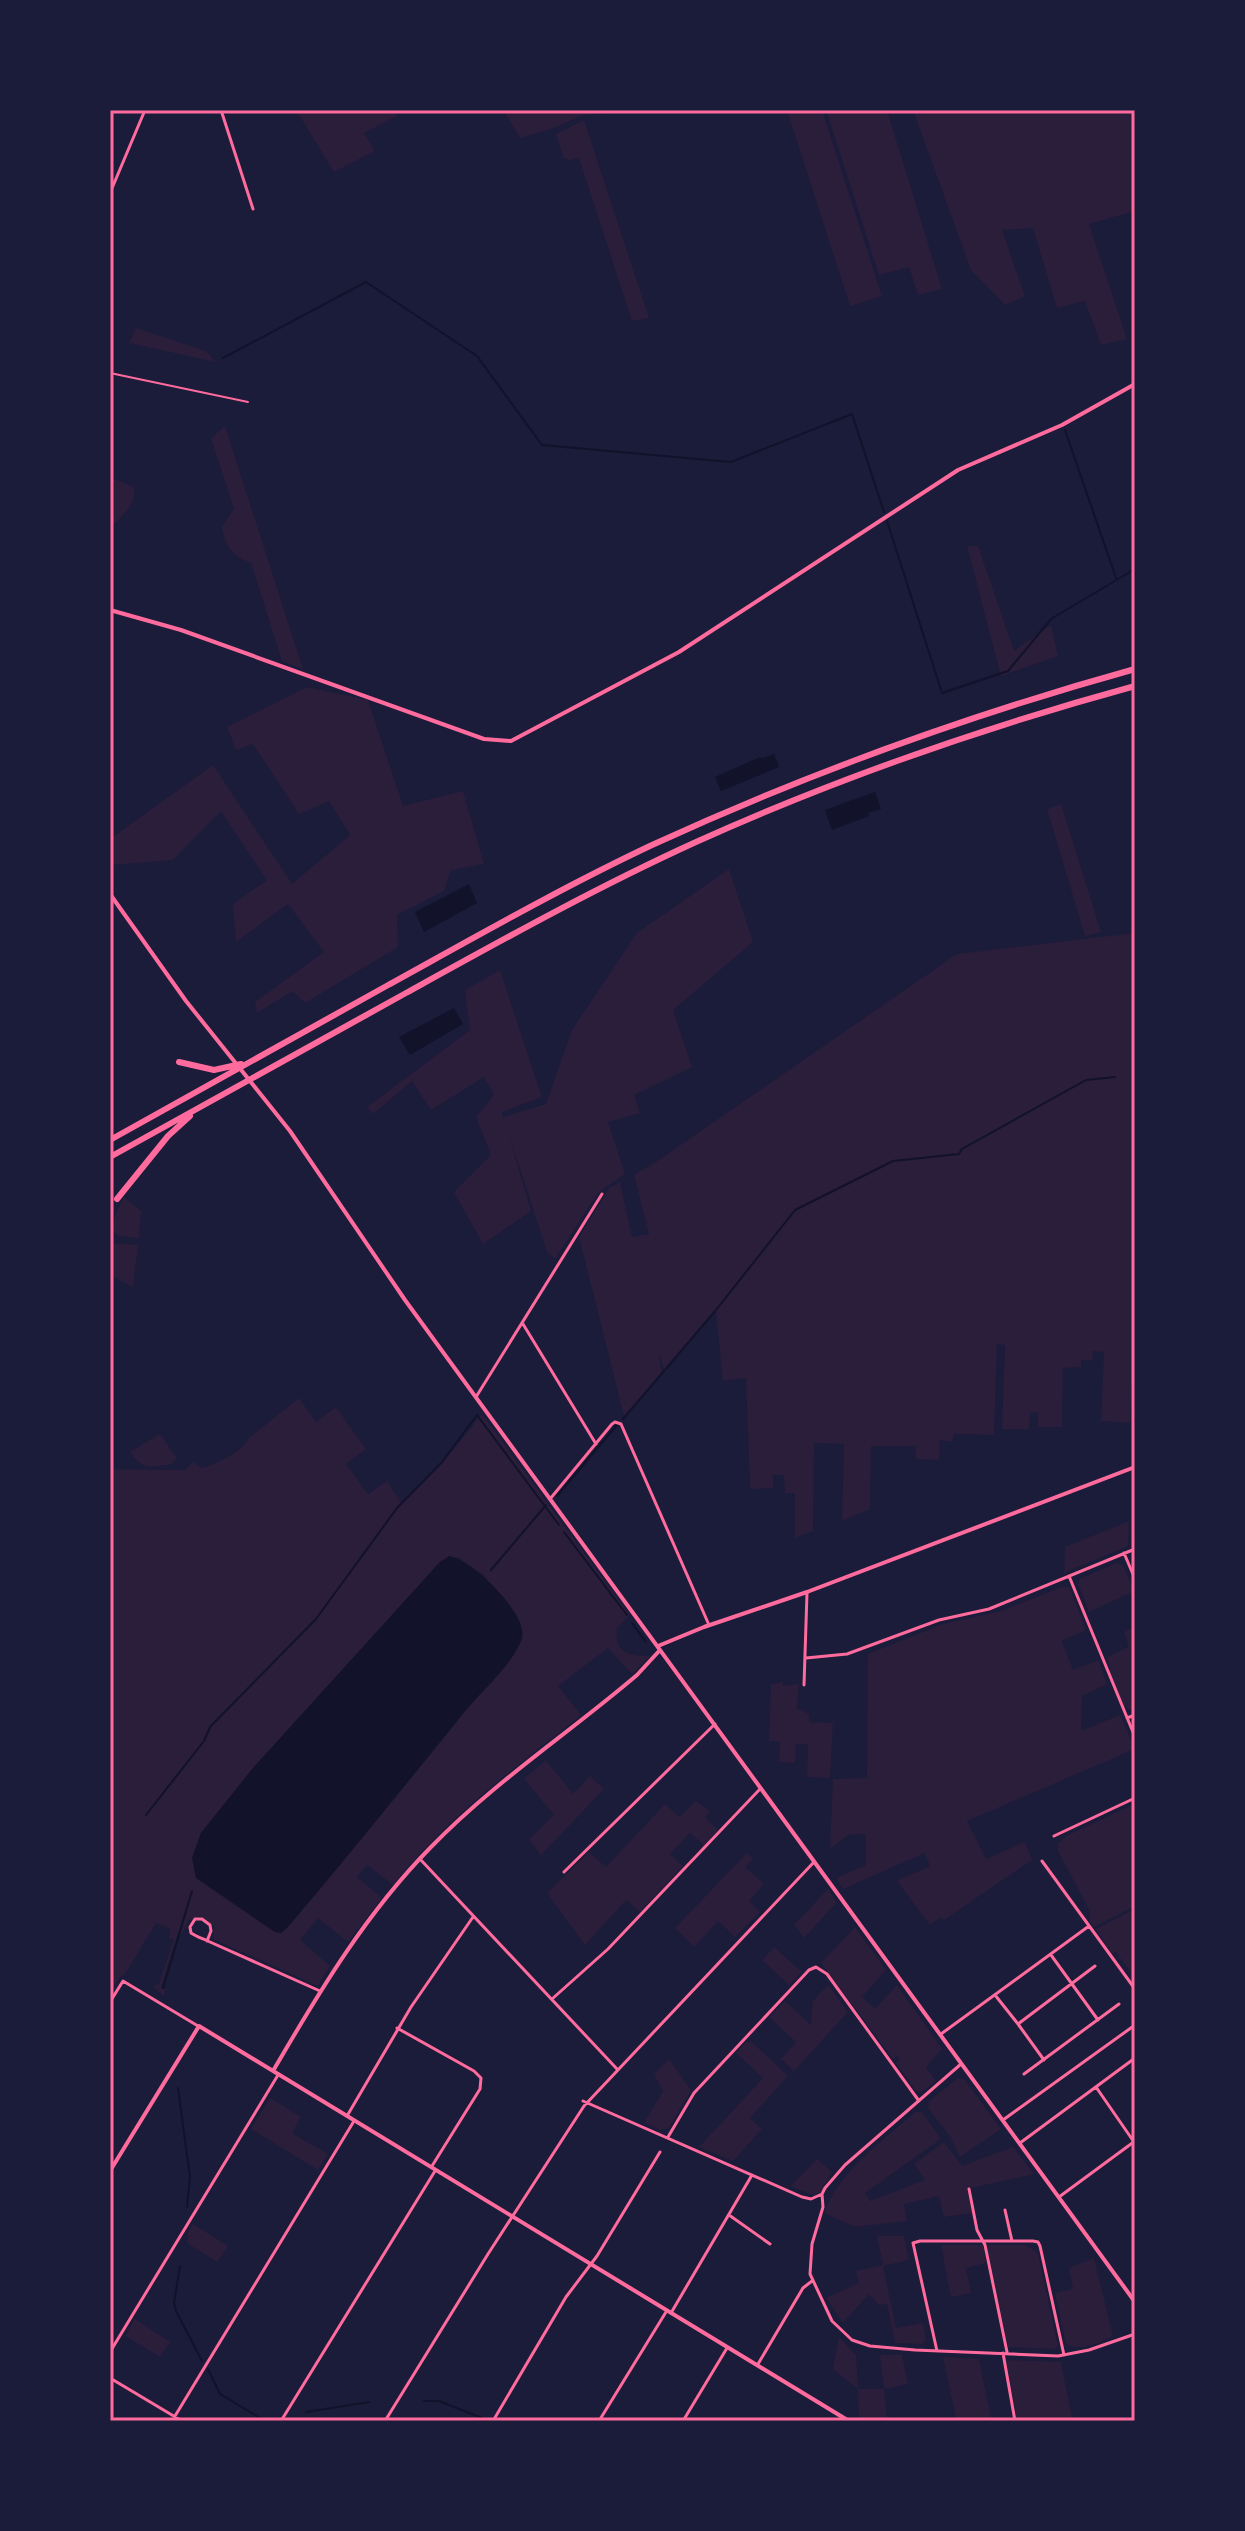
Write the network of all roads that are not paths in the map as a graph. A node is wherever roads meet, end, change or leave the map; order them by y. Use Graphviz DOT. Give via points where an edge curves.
graph roads {
  1 [pos="145,110"];
  2 [pos="221,110"];
  3 [pos="111,188"];
  4 [pos="253,209"];
  5 [pos="110,373"];
  6 [pos="1135,384"];
  7 [pos="248,402"];
  8 [pos="110,610"];
  9 [pos="1135,669"];
  10 [pos="1135,686"];
  11 [pos="110,894"];
  12 [pos="252,1061"];
  13 [pos="179,1062"];
  14 [pos="198,1108"];
  15 [pos="110,1140"];
  16 [pos="110,1157"];
  17 [pos="602,1194"];
  18 [pos="117,1199"];
  19 [pos="522,1323"];
  20 [pos="476,1397"];
  21 [pos="596,1444"];
  22 [pos="1135,1467"];
  23 [pos="550,1499"];
  24 [pos="1135,1549"];
  25 [pos="1124,1553"];
  26 [pos="1069,1576"];
  27 [pos="1135,1579"];
  28 [pos="807,1592"];
  29 [pos="709,1625"];
  30 [pos="659,1648"];
  31 [pos="806,1658"];
  32 [pos="804,1685"];
  33 [pos="1135,1715"];
  34 [pos="1127,1718"];
  35 [pos="715,1724"];
  36 [pos="1135,1737"];
  37 [pos="761,1788"];
  38 [pos="1135,1798"];
  39 [pos="1054,1836"];
  40 [pos="420,1859"];
  41 [pos="815,1860"];
  42 [pos="1042,1861"];
  43 [pos="564,1872"];
  44 [pos="473,1917"];
  45 [pos="1089,1926"];
  46 [pos="207,1941"];
  47 [pos="1051,1954"];
  48 [pos="1095,1966"];
  49 [pos="1072,1984"];
  50 [pos="1135,1989"];
  51 [pos="320,1991"];
  52 [pos="995,1995"];
  53 [pos="552,1999"];
  54 [pos="110,2002"];
  55 [pos="1119,2004"];
  56 [pos="1098,2020"];
  57 [pos="1018,2024"];
  58 [pos="1135,2025"];
  59 [pos="199,2026"];
  60 [pos="397,2028"];
  61 [pos="941,2034"];
  62 [pos="1135,2058"];
  63 [pos="1044,2060"];
  64 [pos="962,2063"];
  65 [pos="617,2070"];
  66 [pos="275,2073"];
  67 [pos="1024,2074"];
  68 [pos="1096,2087"];
  69 [pos="919,2101"];
  70 [pos="585,2102"];
  71 [pos="346,2117"];
  72 [pos="1003,2120"];
  73 [pos="354,2121"];
  74 [pos="668,2137"];
  75 [pos="1135,2141"];
  76 [pos="1020,2143"];
  77 [pos="660,2152"];
  78 [pos="433,2169"];
  79 [pos="110,2171"];
  80 [pos="753,2174"];
  81 [pos="969,2189"];
  82 [pos="822,2194"];
  83 [pos="1059,2197"];
  84 [pos="1005,2210"];
  85 [pos="729,2215"];
  86 [pos="512,2217"];
  87 [pos="981,2241"];
  88 [pos="1012,2241"];
  89 [pos="770,2244"];
  90 [pos="590,2264"];
  91 [pos="812,2281"];
  92 [pos="1135,2302"];
  93 [pos="669,2312"];
  94 [pos="1135,2334"];
  95 [pos="727,2348"];
  96 [pos="937,2351"];
  97 [pos="110,2352"];
  98 [pos="1005,2353"];
  99 [pos="1064,2355"];
  100 [pos="757,2367"];
  101 [pos="110,2378"];
  102 [pos="173,2419"];
  103 [pos="182,2421"];
  104 [pos="281,2421"];
  105 [pos="385,2421"];
  106 [pos="493,2421"];
  107 [pos="599,2421"];
  108 [pos="683,2421"];
  109 [pos="849,2421"];
  110 [pos="1015,2421"];
  1 -- 3 [label="street"];
  2 -- 4 [label="street"];
  5 -- 7 [label="lane"];
  6 -- 8 [label="street" via="1062,425 949,475 679,652 511,741 484,739 181,630"];
  9 -- 12 [label="highway" via="910,739 705,821 541,901"];
  10 -- 14 [label="highway" via="899,759 697,842 536,921"];
  11 -- 20 [label="street" via="186,1001 290,1131"];
  12 -- 13 [label="highway" via="214,1070"];
  12 -- 15 [label="highway"];
  14 -- 16 [label="highway"];
  14 -- 18 [label="highway"];
  17 -- 19 [label="street"];
  19 -- 20 [label="street"];
  19 -- 21 [label="street"];
  20 -- 23 [label="street"];
  21 -- 23 [label="street"];
  21 -- 29 [label="street" via="615,1422 624,1427"];
  22 -- 28 [label="street"];
  23 -- 30 [label="street"];
  24 -- 25 [label="street"];
  25 -- 26 [label="street"];
  25 -- 27 [label="street"];
  26 -- 31 [label="street" via="989,1609 950,1617 847,1654"];
  26 -- 34 [label="street"];
  28 -- 29 [label="street"];
  28 -- 31 [label="street"];
  29 -- 30 [label="street"];
  30 -- 35 [label="street"];
  30 -- 40 [label="street" via="629,1682 488,1795"];
  31 -- 32 [label="street"];
  33 -- 34 [label="street"];
  34 -- 36 [label="street"];
  35 -- 37 [label="street"];
  35 -- 43 [label="street"];
  37 -- 41 [label="street"];
  37 -- 53 [label="street" via="608,1949"];
  38 -- 39 [label="street"];
  40 -- 44 [label="street"];
  40 -- 51 [label="street"];
  41 -- 61 [label="street"];
  41 -- 65 [label="street"];
  42 -- 45 [label="street"];
  44 -- 53 [label="street"];
  44 -- 60 [label="street"];
  45 -- 47 [label="street"];
  45 -- 50 [label="street"];
  46 -- 46 [label="street" via="210,1925 195,1919 191,1933"];
  46 -- 51 [label="street"];
  47 -- 49 [label="street"];
  47 -- 52 [label="street"];
  48 -- 49 [label="street"];
  49 -- 56 [label="street"];
  49 -- 57 [label="street"];
  51 -- 66 [label="street"];
  52 -- 57 [label="street"];
  52 -- 61 [label="street"];
  53 -- 65 [label="street"];
  54 -- 59 [label="street" via="123,1981"];
  55 -- 56 [label="street"];
  56 -- 63 [label="street"];
  57 -- 63 [label="street"];
  58 -- 72 [label="street"];
  59 -- 66 [label="street"];
  59 -- 79 [label="street"];
  60 -- 71 [label="street"];
  60 -- 78 [label="street" via="481,2078 480,2089"];
  61 -- 64 [label="street"];
  62 -- 68 [label="street"];
  63 -- 67 [label="street"];
  64 -- 69 [label="street"];
  64 -- 72 [label="street"];
  65 -- 70 [label="street"];
  66 -- 71 [label="street"];
  66 -- 97 [label="street"];
  68 -- 75 [label="street"];
  68 -- 76 [label="street"];
  69 -- 74 [label="street" via="824,1970 816,1967 694,2093"];
  69 -- 82 [label="street" via="845,2165"];
  70 -- 74 [label="street"];
  70 -- 86 [label="street"];
  71 -- 73 [label="street"];
  72 -- 76 [label="street"];
  73 -- 78 [label="street"];
  73 -- 102 [label="street"];
  74 -- 80 [label="street"];
  75 -- 83 [label="street"];
  76 -- 83 [label="street"];
  77 -- 90 [label="street"];
  78 -- 86 [label="street"];
  78 -- 104 [label="street"];
  80 -- 82 [label="street" via="802,2197"];
  80 -- 85 [label="street"];
  81 -- 87 [label="street"];
  82 -- 91 [label="street" via="812,2244"];
  83 -- 92 [label="street"];
  84 -- 88 [label="street"];
  85 -- 89 [label="street"];
  85 -- 93 [label="street"];
  86 -- 90 [label="street"];
  86 -- 105 [label="street"];
  87 -- 88 [label="street"];
  87 -- 96 [label="street" via="913,2243"];
  87 -- 98 [label="street"];
  88 -- 99 [label="street" via="1038,2242"];
  90 -- 93 [label="street"];
  90 -- 106 [label="street"];
  91 -- 96 [label="street" via="832,2321 852,2340 879,2348"];
  91 -- 100 [label="street"];
  93 -- 95 [label="street"];
  93 -- 107 [label="street"];
  94 -- 99 [label="street"];
  95 -- 100 [label="street"];
  95 -- 108 [label="street"];
  96 -- 98 [label="street"];
  98 -- 99 [label="street"];
  98 -- 110 [label="street"];
  100 -- 109 [label="street"];
  101 -- 102 [label="street"];
  102 -- 103 [label="street"];
}
